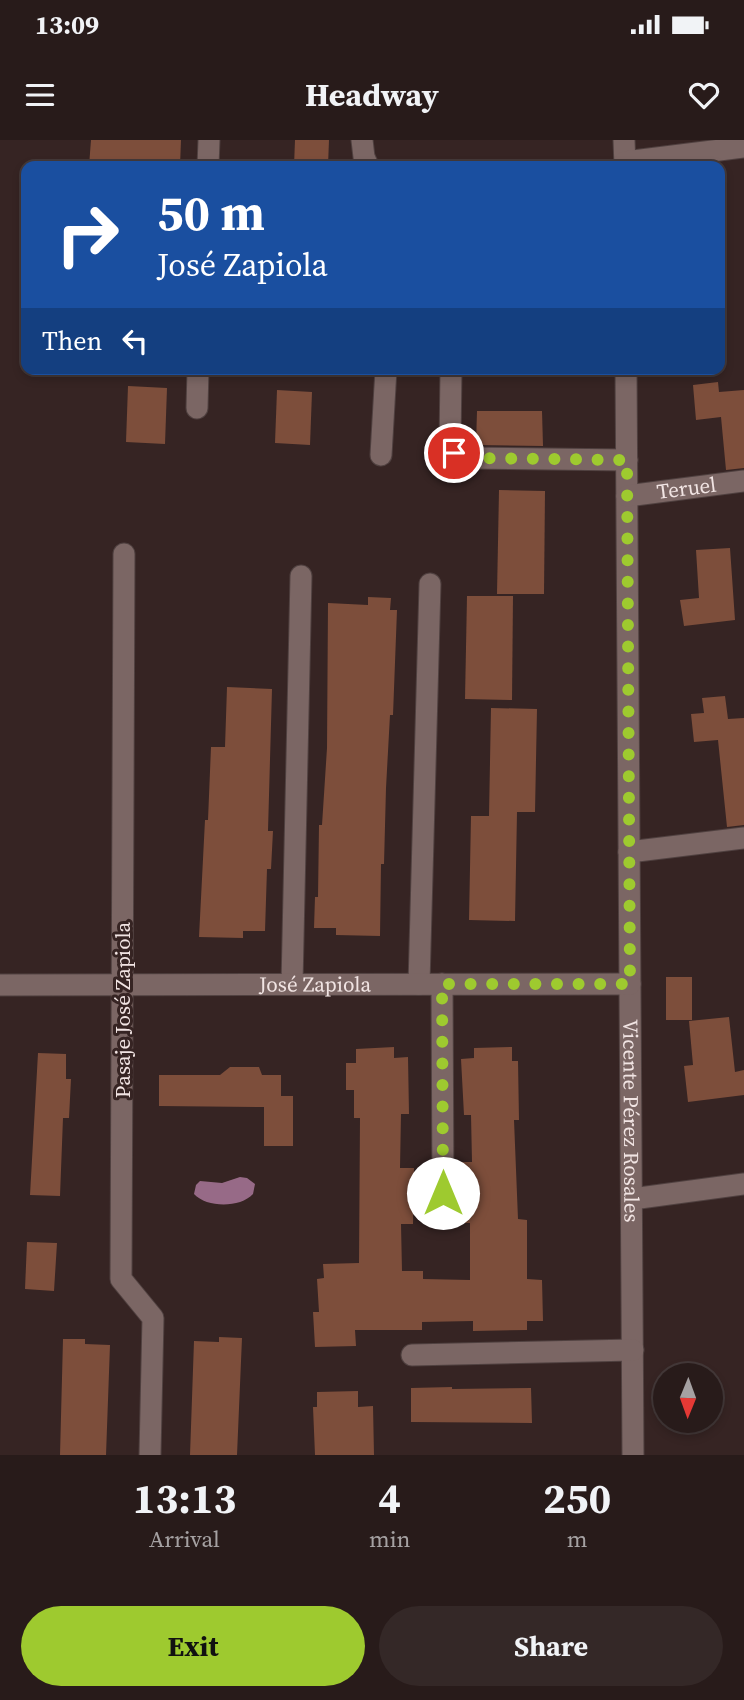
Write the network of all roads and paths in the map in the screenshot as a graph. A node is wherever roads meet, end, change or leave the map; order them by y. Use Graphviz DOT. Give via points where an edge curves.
graph roads {
  1 [pos="209,140"];
  2 [pos="362,140"];
  3 [pos="624,140"];
  4 [pos="744,147"];
  5 [pos="208,161"];
  6 [pos="365,161"];
  7 [pos="625,161"];
  8 [pos="646,161"];
  9 [pos="198,375"];
  10 [pos="386,375"];
  11 [pos="451,375"];
  12 [pos="626,375"];
  13 [pos="197,408"];
  14 [pos="381,455"];
  15 [pos="627,460"];
  16 [pos="744,481"];
  17 [pos="627,496"];
  18 [pos="124,554"];
  19 [pos="301,576"];
  20 [pos="430,584"];
  21 [pos="744,838"];
  22 [pos="629,852"];
  23 [pos="292,984"];
  24 [pos="419,984"];
  25 [pos="442,984"];
  26 [pos="630,984"];
  27 [pos="0,985"];
  28 [pos="123,985"];
  29 [pos="744,1184"];
  30 [pos="443,1193"];
  31 [pos="632,1199"];
  32 [pos="633,1350"];
  33 [pos="412,1354"];
  34 [pos="150,1455"];
  35 [pos="633,1455"];
  1 -- 5 [label="street"];
  2 -- 6 [label="street"];
  3 -- 7 [label="street"];
  4 -- 8 [label="street"];
  9 -- 13 [label="street"];
  10 -- 14 [label="street"];
  11 -- 15 [label="street" via="450,444 454,453 466,458"];
  12 -- 15 [label="street, Vicente Pérez Rosales"];
  15 -- 17 [label="street, Vicente Pérez Rosales"];
  16 -- 17 [label="street, Teruel"];
  17 -- 22 [label="street, Vicente Pérez Rosales"];
  18 -- 28 [label="street, Pasaje José Zapiola"];
  19 -- 23 [label="street"];
  20 -- 24 [label="street"];
  21 -- 22 [label="street"];
  22 -- 26 [label="street, Vicente Pérez Rosales"];
  23 -- 24 [label="street, José Zapiola"];
  23 -- 28 [label="street, José Zapiola"];
  24 -- 25 [label="street, José Zapiola"];
  25 -- 26 [label="street, José Zapiola"];
  25 -- 30 [label="street"];
  26 -- 31 [label="street, Vicente Pérez Rosales"];
  27 -- 28 [label="street, José Zapiola"];
  28 -- 34 [label="street, Pasaje José Zapiola" via="121,1279 153,1318"];
  29 -- 31 [label="street"];
  31 -- 32 [label="street, Vicente Pérez Rosales"];
  32 -- 33 [label="street"];
  32 -- 35 [label="street, Vicente Pérez Rosales"];
}
